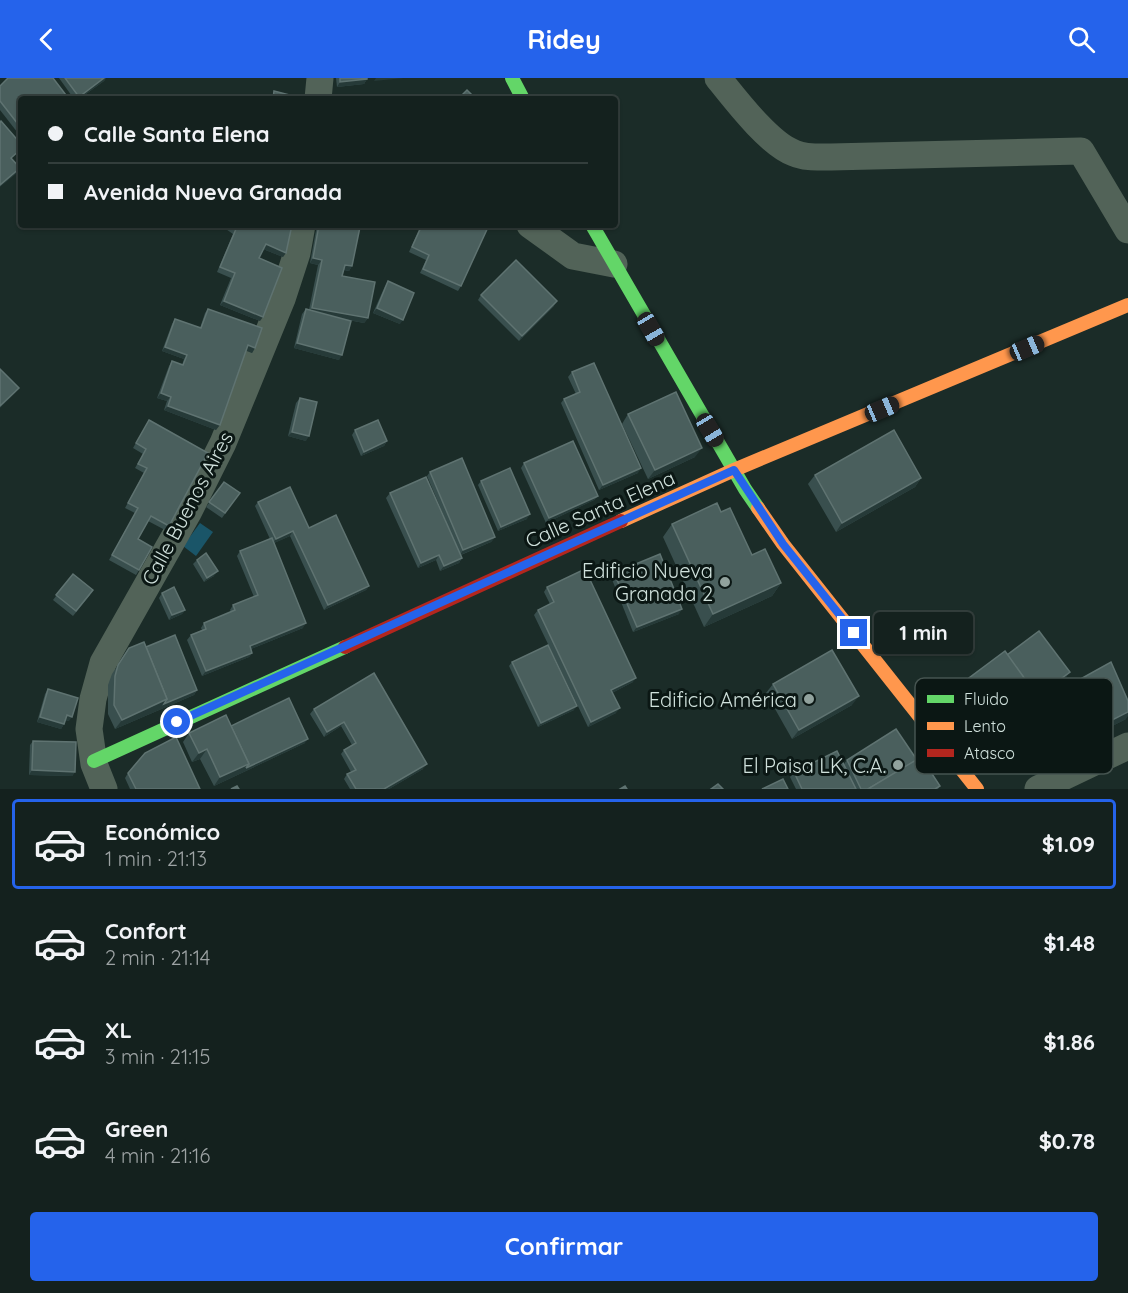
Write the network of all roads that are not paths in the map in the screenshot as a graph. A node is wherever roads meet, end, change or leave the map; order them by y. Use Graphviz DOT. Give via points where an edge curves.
graph roads {
  1 [pos="320,78"];
  2 [pos="512,78"];
  3 [pos="718,78"];
  4 [pos="318,96"];
  5 [pos="522,96"];
  6 [pos="301,228"];
  7 [pos="534,228"];
  8 [pos="594,228"];
  9 [pos="1128,230"];
  10 [pos="614,264"];
  11 [pos="1128,305"];
  12 [pos="734,470"];
  13 [pos="915,711"];
  14 [pos="1128,746"];
  15 [pos="1113,753"];
  16 [pos="94,761"];
  17 [pos="965,774"];
  18 [pos="1069,774"];
  19 [pos="104,789"];
  20 [pos="977,789"];
  21 [pos="1038,789"];
  1 -- 4 [label="street"];
  2 -- 5 [label="street"];
  3 -- 9 [label="street" via="770,136 791,153 800,155 817,158 1082,151"];
  6 -- 16 [label="street, Calle Buenos Aires" via="282,299 223,443 103,663 89,729"];
  7 -- 10 [label="street" via="573,256"];
  8 -- 10 [label="street"];
  10 -- 12 [label="street"];
  11 -- 12 [label="street, Calle Santa Elena"];
  12 -- 13 [label="street" via="783,544"];
  12 -- 16 [label="street, Calle Santa Elena"];
  14 -- 15 [label="street"];
  16 -- 19 [label="street, Calle Buenos Aires"];
  17 -- 20 [label="street"];
  18 -- 21 [label="street"];
}
